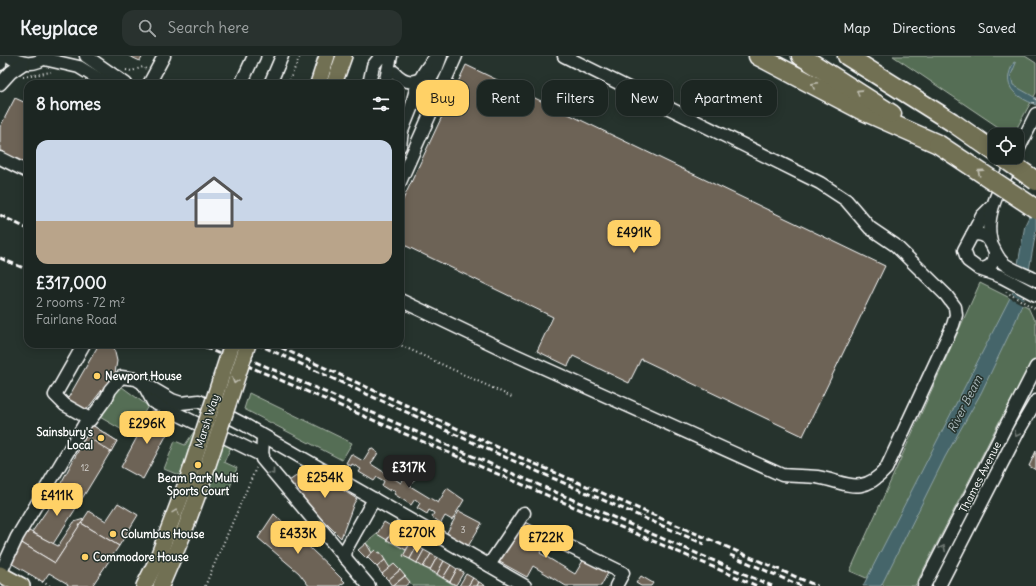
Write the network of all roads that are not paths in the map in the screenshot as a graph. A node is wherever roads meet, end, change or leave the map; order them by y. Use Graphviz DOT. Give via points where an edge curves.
graph roads {
  1 [pos="1,56"];
  2 [pos="9,56"];
  3 [pos="164,56"];
  4 [pos="254,56"];
  5 [pos="282,56"];
  6 [pos="327,56"];
  7 [pos="344,56"];
  8 [pos="380,56"];
  9 [pos="386,56"];
  10 [pos="391,56"];
  11 [pos="395,56"];
  12 [pos="436,56"];
  13 [pos="440,56"];
  14 [pos="456,56"];
  15 [pos="564,56"];
  16 [pos="758,56"];
  17 [pos="801,56"];
  18 [pos="847,56"];
  19 [pos="870,56"];
  20 [pos="46,57"];
  21 [pos="89,57"];
  22 [pos="24,63"];
  23 [pos="0,64"];
  24 [pos="394,72"];
  25 [pos="422,78"];
  26 [pos="101,80"];
  27 [pos="121,80"];
  28 [pos="151,80"];
  29 [pos="243,80"];
  30 [pos="272,80"];
  31 [pos="319,80"];
  32 [pos="335,80"];
  33 [pos="370,80"];
  34 [pos="378,80"];
  35 [pos="385,80"];
  36 [pos="393,80"];
  37 [pos="0,84"];
  38 [pos="412,106"];
  39 [pos="1036,114"];
  40 [pos="952,122"];
  41 [pos="404,125"];
  42 [pos="1024,138"];
  43 [pos="938,144"];
  44 [pos="988,147"];
  45 [pos="0,158"];
  46 [pos="1012,164"];
  47 [pos="1012,164"];
  48 [pos="24,170"];
  49 [pos="404,173"];
  50 [pos="1036,181"];
  51 [pos="992,206"];
  52 [pos="1036,209"];
  53 [pos="972,235"];
  54 [pos="993,247"];
  55 [pos="979,269"];
  56 [pos="1036,280"];
  57 [pos="1036,295"];
  58 [pos="404,302"];
  59 [pos="82,348"];
  60 [pos="231,348"];
  61 [pos="246,348"];
  62 [pos="1036,367"];
  63 [pos="1036,384"];
  64 [pos="144,385"];
  65 [pos="1033,398"];
  66 [pos="1015,408"];
  67 [pos="88,418"];
  68 [pos="260,435"];
  69 [pos="262,455"];
  70 [pos="194,483"];
  71 [pos="374,499"];
  72 [pos="524,513"];
  73 [pos="554,540"];
  74 [pos="345,558"];
  75 [pos="489,565"];
  76 [pos="0,574"];
  77 [pos="925,585"];
  78 [pos="22,586"];
  79 [pos="144,586"];
  80 [pos="162,586"];
  81 [pos="369,586"];
  82 [pos="524,586"];
  83 [pos="616,586"];
  84 [pos="939,586"];
  1 -- 23 [label="street"];
  2 -- 22 [label="street"];
  3 -- 28 [label="street"];
  4 -- 29 [label="street"];
  5 -- 30 [label="street"];
  6 -- 31 [label="main road"];
  7 -- 32 [label="main road"];
  8 -- 33 [label="street" via="373,66"];
  9 -- 34 [label="street"];
  10 -- 35 [label="street"];
  11 -- 24 [label="street"];
  12 -- 25 [label="street"];
  13 -- 38 [label="street" via="437,67 420,98"];
  14 -- 49 [label="street"];
  15 -- 58 [label="street" via="820,183 846,200 870,228 895,245 946,295 955,307 956,315 886,469 878,478 856,486 845,486 816,477 782,475"];
  43 -- 16 [label="highway, one-way" via="861,110"];
  43 -- 17 [label="highway, one-way"];
  18 -- 40 [label="highway"];
  19 -- 40 [label="highway"];
  20 -- 22 [label="street"];
  20 -- 26 [label="street" via="80,67"];
  21 -- 27 [label="street"];
  22 -- 37 [label="street" via="10,72"];
  24 -- 25 [label="street" via="408,82 416,82"];
  24 -- 36 [label="street"];
  25 -- 38 [label="street" via="414,90"];
  38 -- 41 [label="street"];
  39 -- 42 [label="street"];
  40 -- 44 [label="highway"];
  52 -- 43 [label="highway, one-way, bridge"];
  45 -- 48 [label="street"];
  46 -- 50 [label="highway, bridge"];
  47 -- 51 [label="street"];
  51 -- 53 [label="street" via="982,216"];
  51 -- 54 [label="street" via="989,231"];
  53 -- 54 [label="street" via="984,236"];
  53 -- 55 [label="street" via="965,253 968,261"];
  54 -- 55 [label="street" via="995,260 987,268"];
  54 -- 56 [label="street" via="1003,262"];
  55 -- 57 [label="street"];
  59 -- 67 [label="street" via="55,395 65,405"];
  60 -- 70 [label="main road, Marsh Way, bridge"];
  61 -- 70 [label="main road, Marsh Way, one-way, bridge"];
  62 -- 66 [label="street, Thames Avenue"];
  63 -- 65 [label="street, Thames Avenue"];
  64 -- 67 [label="street" via="136,379 120,377 90,420"];
  64 -- 68 [label="street" via="181,403 199,401"];
  64 -- 69 [label="street" via="153,402"];
  65 -- 66 [label="street"];
  65 -- 84 [label="street, Thames Avenue, one-way" via="1027,416"];
  77 -- 66 [label="street, Thames Avenue, one-way"];
  67 -- 76 [label="street" via="17,537"];
  68 -- 69 [label="street"];
  68 -- 71 [label="street"];
  69 -- 74 [label="street, one-way" via="262,459"];
  79 -- 70 [label="main road, Marsh Way, one-way"];
  70 -- 80 [label="main road, Marsh Way" via="182,537"];
  71 -- 74 [label="street" via="346,549"];
  71 -- 75 [label="street"];
  72 -- 75 [label="street"];
  73 -- 83 [label="street" via="624,573"];
  74 -- 81 [label="street"];
  75 -- 82 [label="street"];
  76 -- 78 [label="main road"];
}
